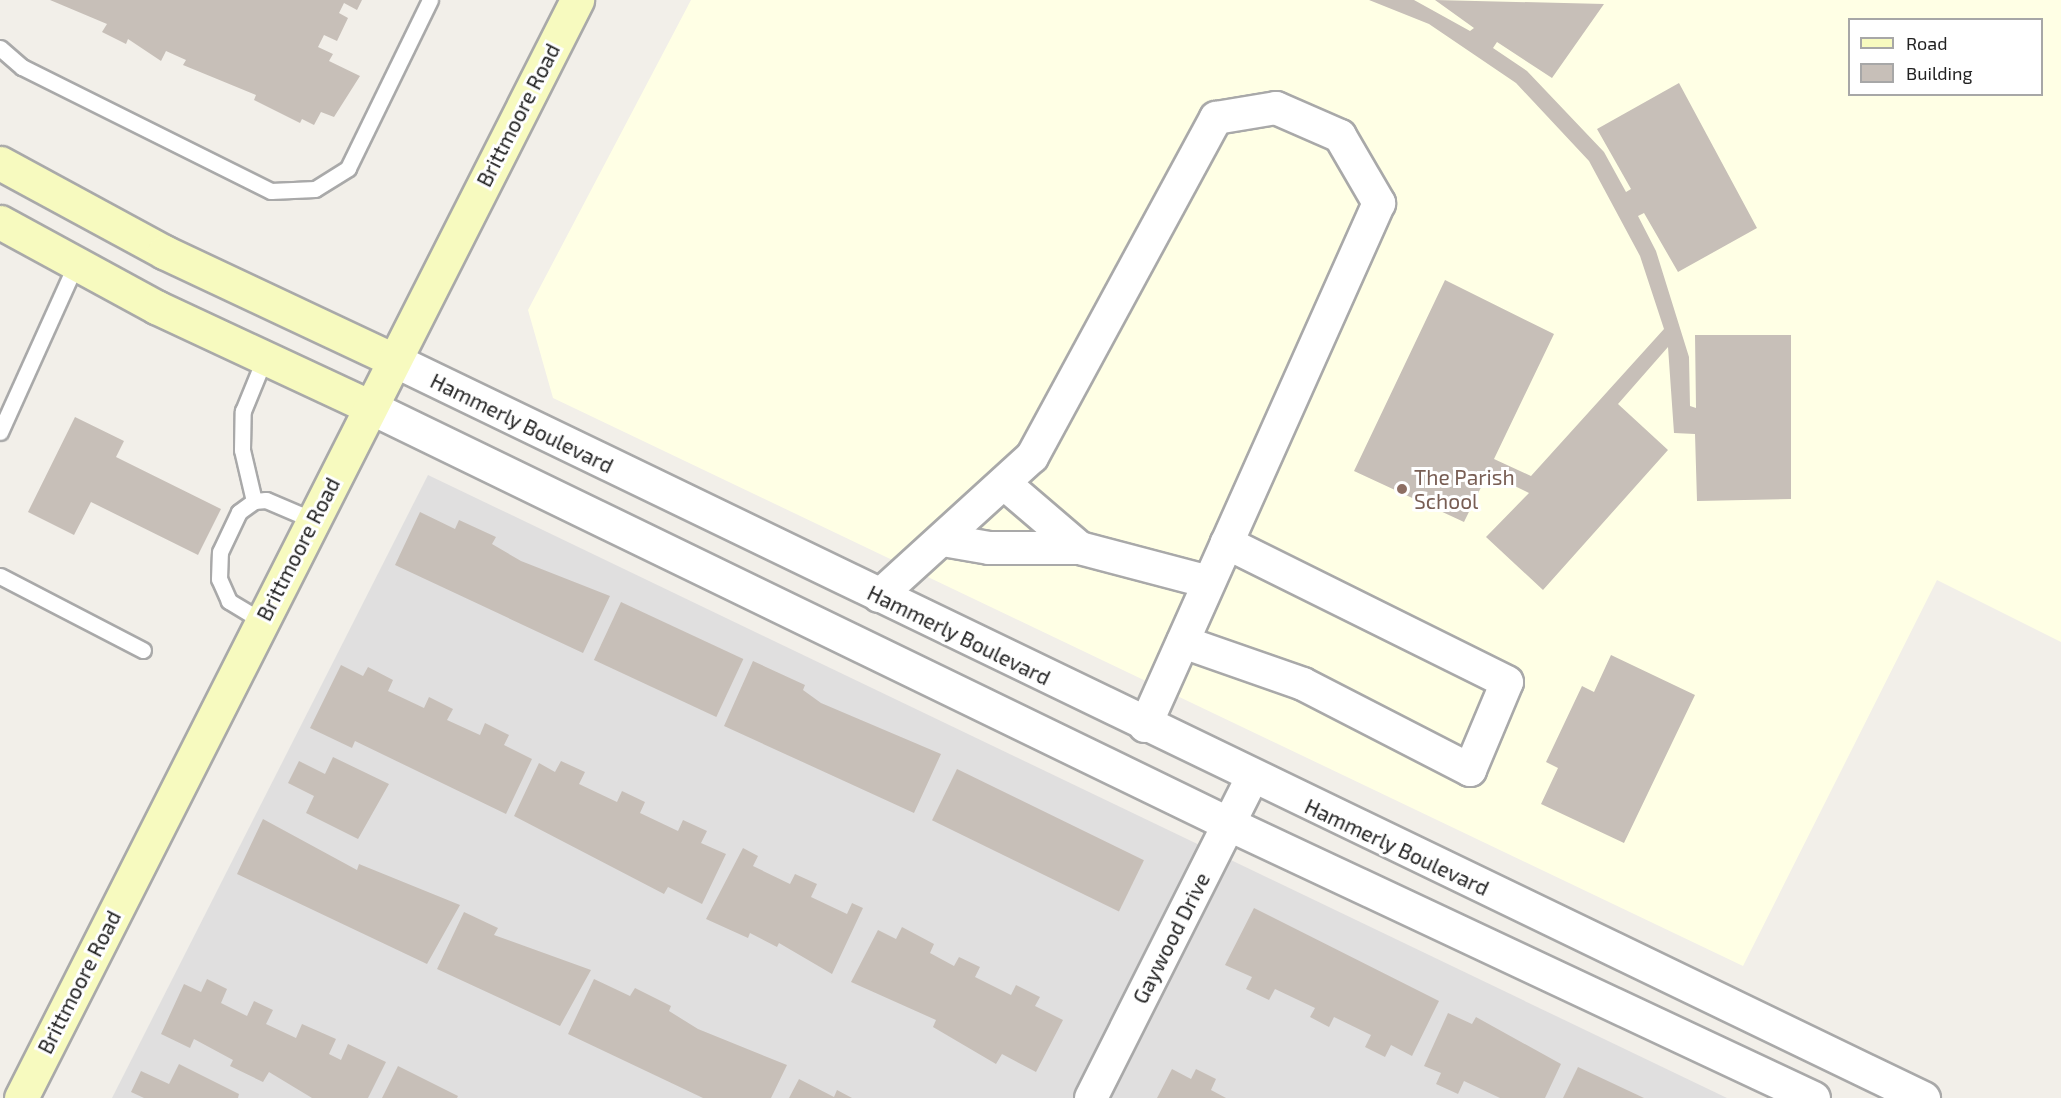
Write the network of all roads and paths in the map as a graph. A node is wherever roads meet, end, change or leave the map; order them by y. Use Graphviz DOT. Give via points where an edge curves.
graph roads {
  1 [pos="430,0"];
  2 [pos="577,0"];
  3 [pos="0,48"];
  4 [pos="0,163"];
  5 [pos="0,222"];
  6 [pos="76,264"];
  7 [pos="265,357"];
  8 [pos="394,360"];
  9 [pos="370,407"];
  10 [pos="0,432"];
  11 [pos="1005,484"];
  12 [pos="254,501"];
  13 [pos="314,520"];
  14 [pos="943,540"];
  15 [pos="1227,543"];
  16 [pos="1080,548"];
  17 [pos="0,576"];
  18 [pos="1209,582"];
  19 [pos="879,596"];
  20 [pos="262,621"];
  21 [pos="942,627"];
  22 [pos="1183,642"];
  23 [pos="143,650"];
  24 [pos="915,671"];
  25 [pos="1145,726"];
  26 [pos="1252,778"];
  27 [pos="1229,824"];
  28 [pos="1649,967"];
  29 [pos="1629,1011"];
  30 [pos="21,1098"];
  31 [pos="1091,1098"];
  32 [pos="1813,1098"];
  33 [pos="1923,1098"];
  1 -- 3 [label="lane" via="348,168 315,189 271,191 22,68"];
  2 -- 8 [label="main road, Brittmoore Road"];
  4 -- 8 [label="main road, Hammerly Boulevard" via="164,252"];
  5 -- 6 [label="main road"];
  6 -- 7 [label="main road"];
  6 -- 10 [label="lane"];
  7 -- 9 [label="main road"];
  7 -- 12 [label="lane" via="243,411 242,450"];
  8 -- 9 [label="main road, Brittmoore Road"];
  8 -- 19 [label="street, Hammerly Boulevard"];
  9 -- 13 [label="main road, Brittmoore Road"];
  9 -- 24 [label="street"];
  11 -- 14 [label="street"];
  11 -- 15 [label="street" via="1032,457 1075,385 1216,118 1276,108 1340,136 1379,203"];
  11 -- 16 [label="street"];
  12 -- 13 [label="lane" via="277,503"];
  12 -- 20 [label="lane" via="239,512 217,565 229,601"];
  13 -- 20 [label="main road, Brittmoore Road"];
  14 -- 16 [label="street" via="989,548"];
  14 -- 19 [label="street"];
  15 -- 18 [label="street"];
  15 -- 22 [label="street" via="1507,682 1470,770 1303,684"];
  16 -- 18 [label="street"];
  17 -- 23 [label="lane"];
  18 -- 22 [label="street"];
  19 -- 21 [label="street, Hammerly Boulevard"];
  20 -- 30 [label="main road, Brittmoore Road"];
  21 -- 24 [label="street"];
  21 -- 25 [label="street, Hammerly Boulevard"];
  22 -- 25 [label="street"];
  24 -- 27 [label="street"];
  25 -- 26 [label="street, Hammerly Boulevard"];
  26 -- 27 [label="street, Gaywood Drive"];
  26 -- 28 [label="street, Hammerly Boulevard"];
  27 -- 29 [label="street"];
  27 -- 31 [label="street, Gaywood Drive"];
  28 -- 29 [label="street"];
  28 -- 33 [label="street, Hammerly Boulevard"];
  29 -- 32 [label="street"];
}
